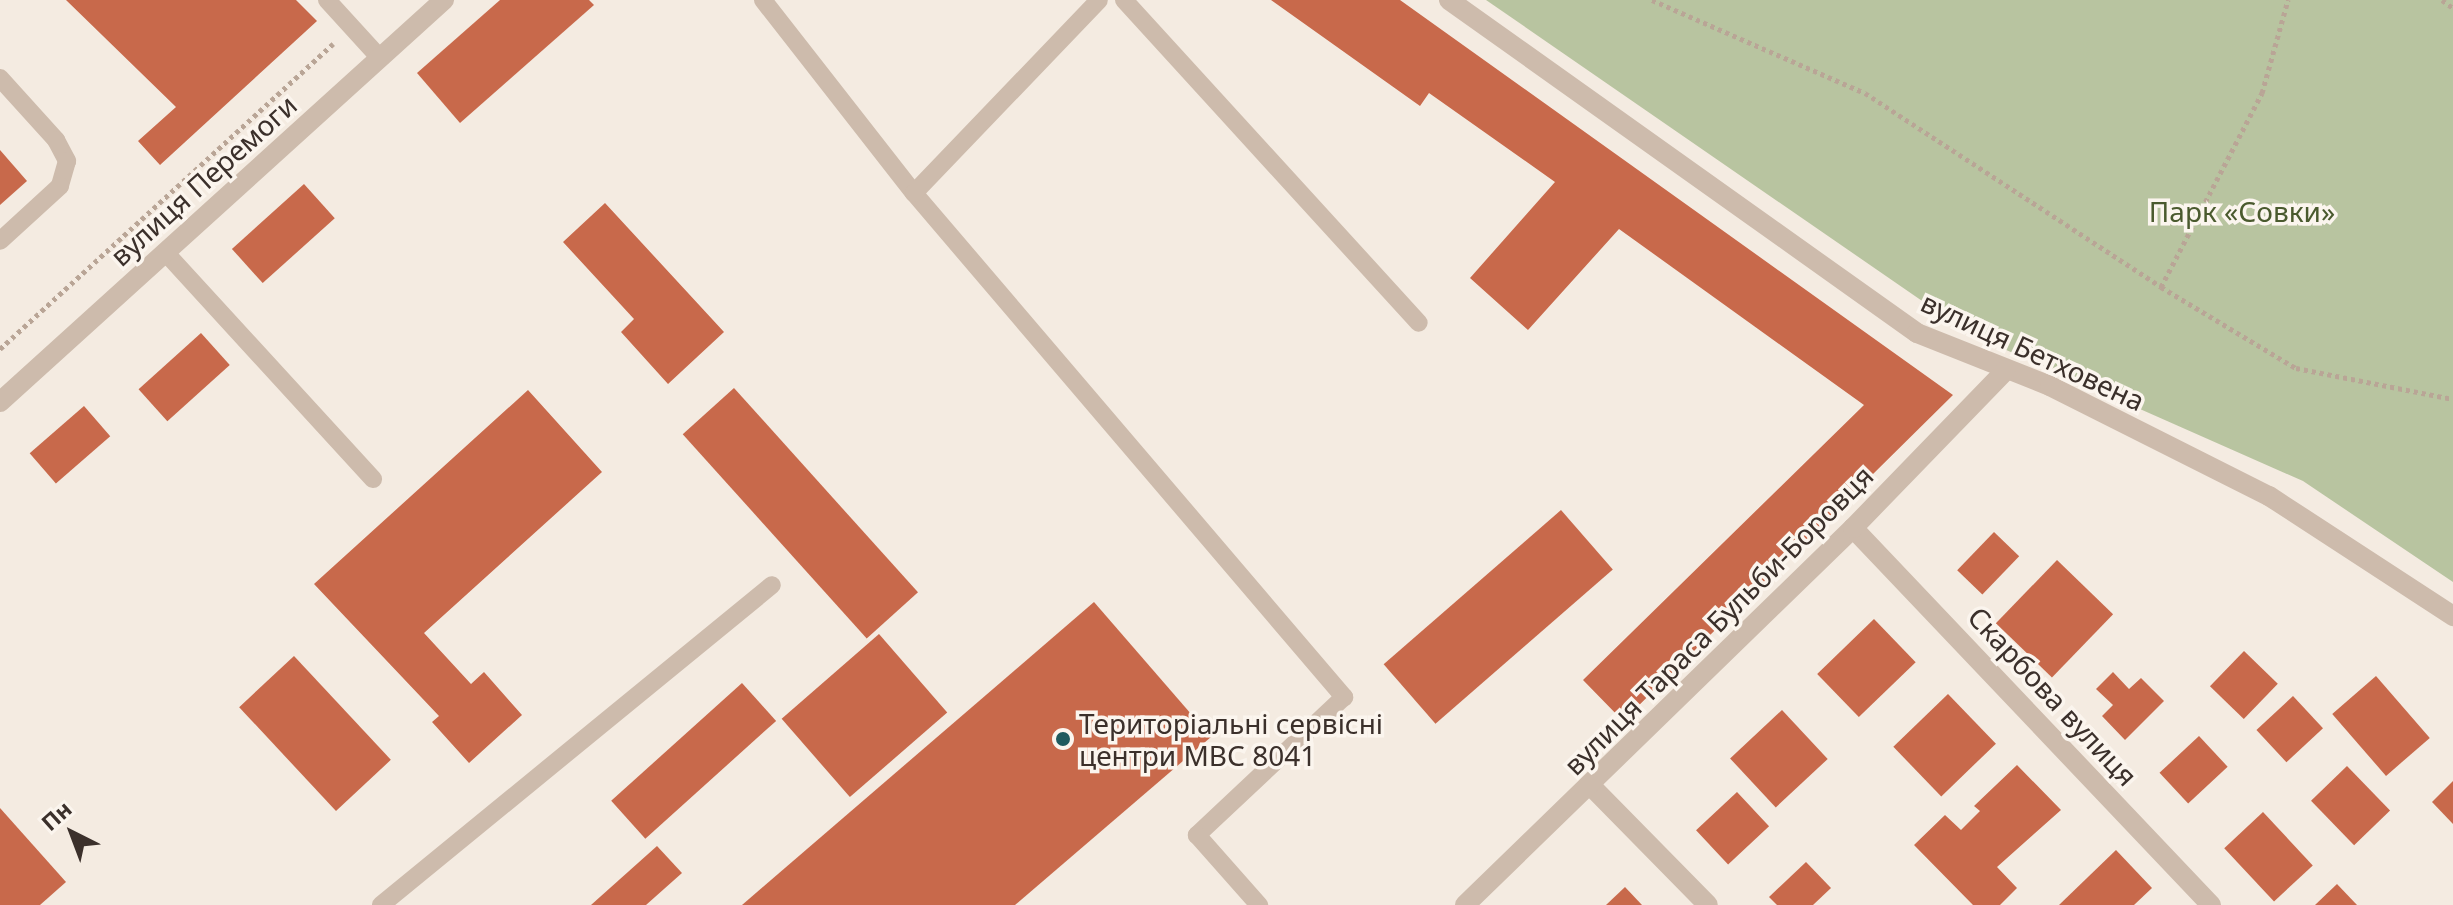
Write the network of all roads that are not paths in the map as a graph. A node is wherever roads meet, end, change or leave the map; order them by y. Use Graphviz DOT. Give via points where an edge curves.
graph roads {
  1 [pos="327,0"];
  2 [pos="444,0"];
  3 [pos="763,0"];
  4 [pos="1099,0"];
  5 [pos="1124,0"];
  6 [pos="1449,0"];
  7 [pos="380,58"];
  8 [pos="0,78"];
  9 [pos="914,193"];
  10 [pos="0,241"];
  11 [pos="165,252"];
  12 [pos="1419,323"];
  13 [pos="2006,370"];
  14 [pos="0,402"];
  15 [pos="373,479"];
  16 [pos="1853,528"];
  17 [pos="772,585"];
  18 [pos="2453,616"];
  19 [pos="1590,785"];
  20 [pos="381,905"];
  21 [pos="1259,905"];
  22 [pos="1465,905"];
  23 [pos="1708,905"];
  24 [pos="2211,905"];
  1 -- 7 [label="lane"];
  2 -- 7 [label="street, вулиця Перемоги"];
  3 -- 9 [label="lane"];
  4 -- 9 [label="lane"];
  5 -- 12 [label="lane"];
  6 -- 13 [label="street, вулиця Бетховена" via="1917,333"];
  7 -- 11 [label="street, вулиця Перемоги"];
  8 -- 10 [label="lane" via="56,140 67,161 60,186"];
  9 -- 21 [label="lane" via="1344,697 1197,835"];
  11 -- 14 [label="street, вулиця Перемоги"];
  11 -- 15 [label="lane"];
  13 -- 16 [label="street, вулиця Тараса Бульби-Боровця"];
  13 -- 18 [label="street, вулиця Бетховена" via="2050,386 2269,496"];
  16 -- 19 [label="street, вулиця Тараса Бульби-Боровця"];
  16 -- 24 [label="street, Скарбова вулиця"];
  17 -- 20 [label="lane"];
  19 -- 22 [label="street, вулиця Тараса Бульби-Боровця"];
  19 -- 23 [label="street"];
}
